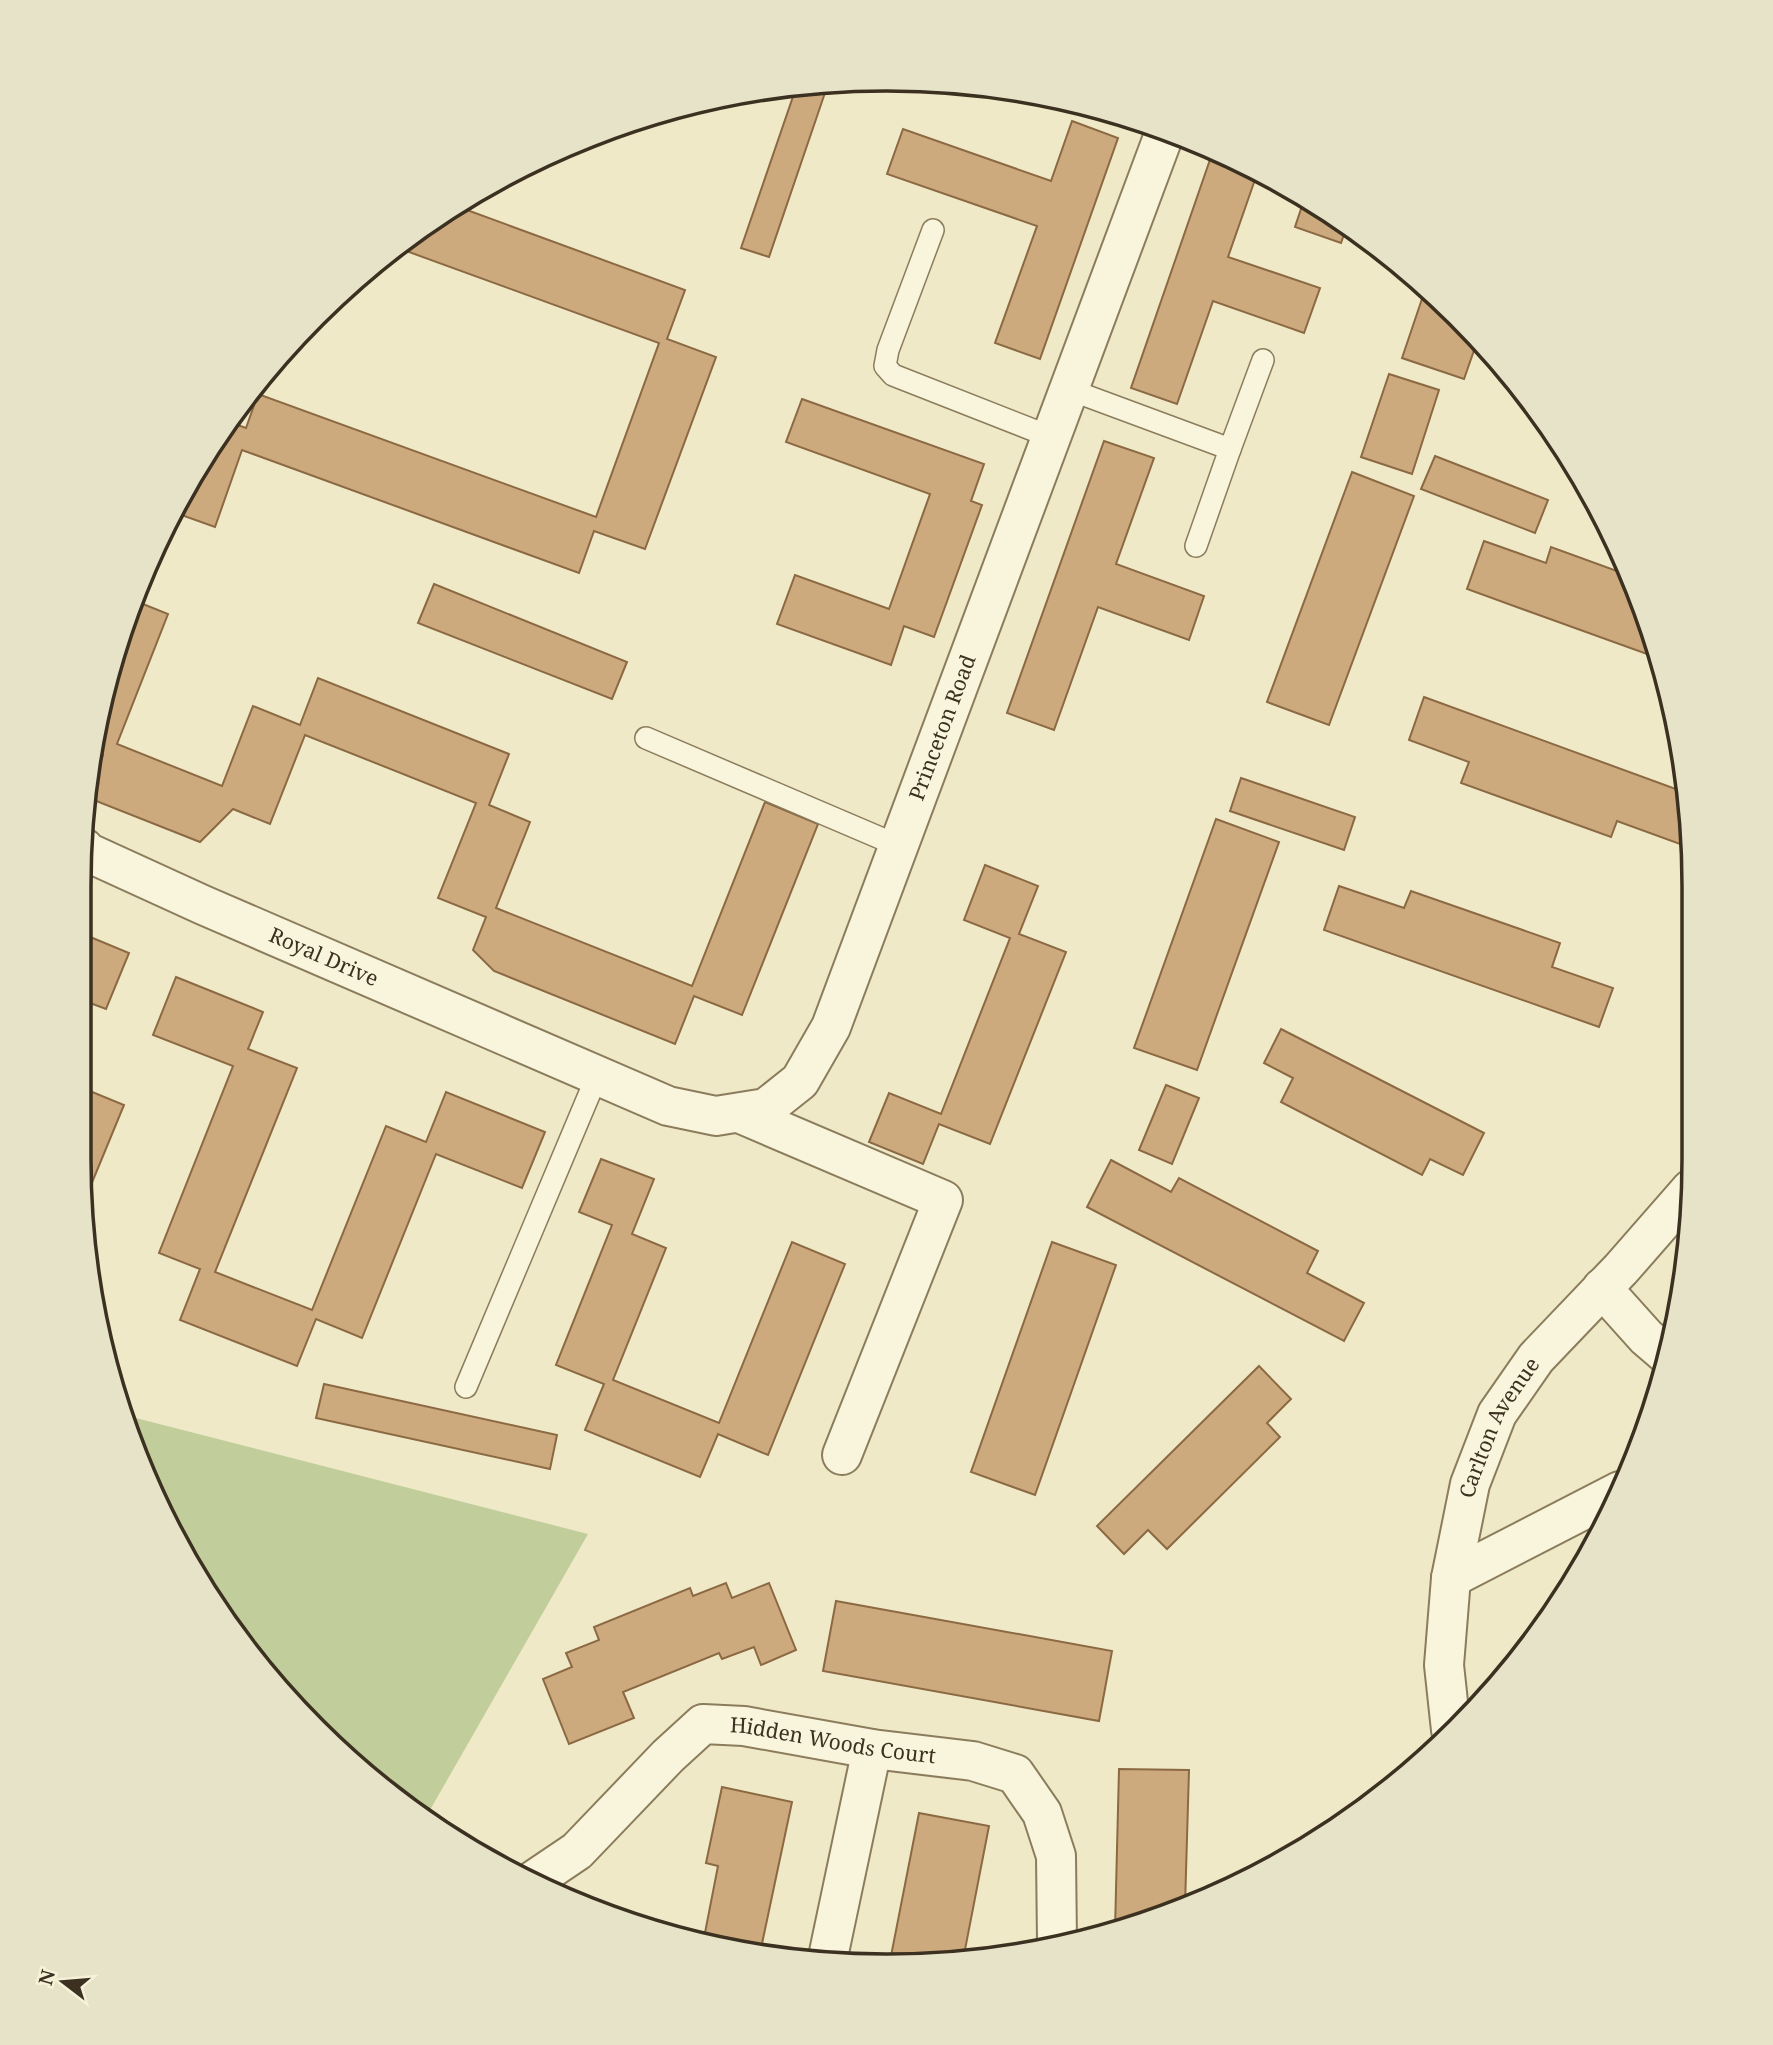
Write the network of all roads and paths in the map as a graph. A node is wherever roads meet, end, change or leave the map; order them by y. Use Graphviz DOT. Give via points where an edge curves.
graph roads {
  1 [pos="1162,141"];
  2 [pos="933,230"];
  3 [pos="1263,360"];
  4 [pos="1068,390"];
  5 [pos="1051,438"];
  6 [pos="1230,449"];
  7 [pos="1196,546"];
  8 [pos="646,737"];
  9 [pos="898,846"];
  10 [pos="92,854"];
  11 [pos="582,1069"];
  12 [pos="739,1112"];
  13 [pos="1680,1201"];
  14 [pos="1602,1288"];
  15 [pos="1659,1347"];
  16 [pos="466,1387"];
  17 [pos="842,1455"];
  18 [pos="1606,1498"];
  19 [pos="1451,1578"];
  20 [pos="1450,1720"];
  21 [pos="872,1749"];
  22 [pos="541,1875"];
  23 [pos="1057,1935"];
  24 [pos="829,1952"];
  1 -- 4 [label="street, Princeton Road"];
  2 -- 5 [label="lane" via="885,366 893,375"];
  3 -- 6 [label="lane"];
  4 -- 5 [label="street, Princeton Road"];
  4 -- 6 [label="lane"];
  5 -- 9 [label="street, Princeton Road"];
  6 -- 7 [label="lane"];
  8 -- 9 [label="lane"];
  9 -- 12 [label="street, Princeton Road" via="831,1027 800,1081 766,1108"];
  10 -- 11 [label="street, Royal Drive"];
  11 -- 12 [label="street, Princeton Road" via="668,1106 716,1116"];
  11 -- 16 [label="lane"];
  12 -- 17 [label="street" via="943,1200"];
  13 -- 14 [label="street, Carlton Avenue"];
  14 -- 15 [label="street"];
  14 -- 19 [label="street, Carlton Avenue" via="1536,1359 1497,1414 1471,1484"];
  18 -- 19 [label="street"];
  19 -- 20 [label="street, Carlton Avenue" via="1444,1665"];
  21 -- 22 [label="street, Hidden Woods Court" via="744,1726 704,1724 577,1850"];
  21 -- 23 [label="street, Hidden Woods Court" via="973,1761 1015,1774 1042,1813 1056,1856"];
  21 -- 24 [label="street"];
}
